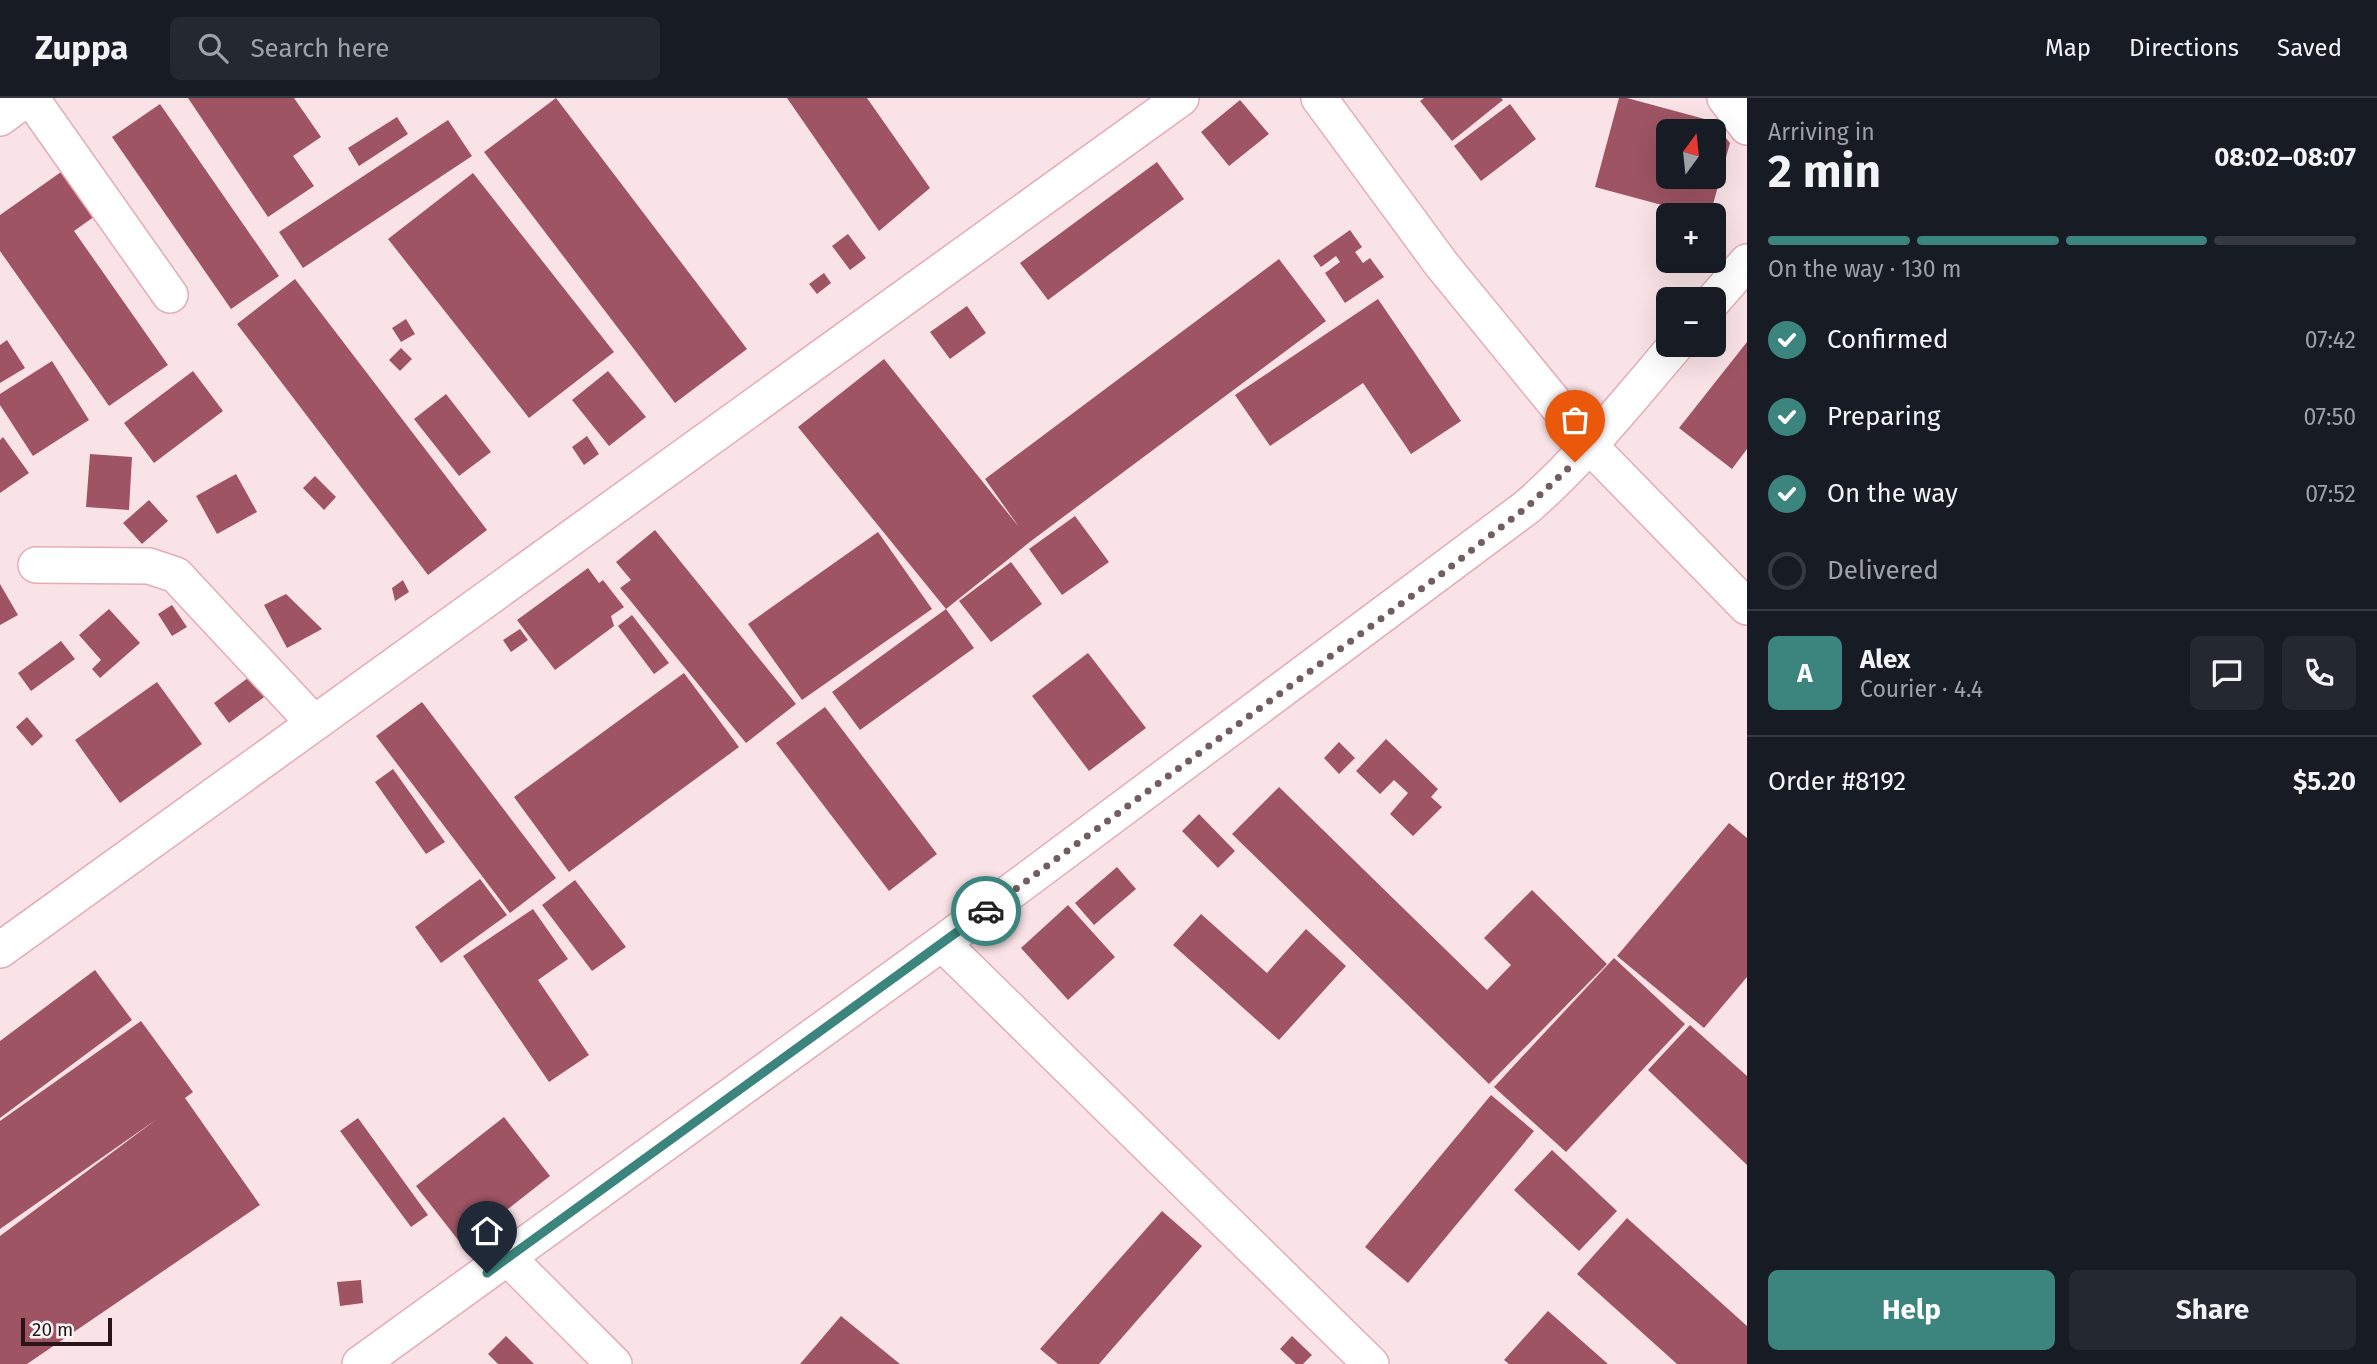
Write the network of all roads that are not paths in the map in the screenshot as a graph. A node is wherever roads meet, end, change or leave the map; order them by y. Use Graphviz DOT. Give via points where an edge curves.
graph roads {
  1 [pos="29,98"];
  2 [pos="1181,98"];
  3 [pos="1319,98"];
  4 [pos="1726,98"];
  5 [pos="0,118"];
  6 [pos="1747,127"];
  7 [pos="1747,262"];
  8 [pos="1725,287"];
  9 [pos="170,295"];
  10 [pos="1666,357"];
  11 [pos="1590,446"];
  12 [pos="36,565"];
  13 [pos="1747,607"];
  14 [pos="314,723"];
  15 [pos="942,943"];
  16 [pos="0,950"];
  17 [pos="508,1258"];
  18 [pos="360,1364"];
  19 [pos="614,1364"];
  20 [pos="1370,1364"];
  1 -- 5 [label="street"];
  1 -- 9 [label="street"];
  2 -- 14 [label="street"];
  3 -- 11 [label="street" via="1442,265"];
  4 -- 6 [label="street"];
  7 -- 8 [label="street"];
  10 -- 11 [label="street"];
  11 -- 13 [label="street"];
  11 -- 15 [label="street" via="1527,507 1440,575"];
  12 -- 14 [label="street" via="149,566 176,575"];
  14 -- 16 [label="street"];
  15 -- 17 [label="street"];
  15 -- 20 [label="street"];
  17 -- 18 [label="street"];
  17 -- 19 [label="street"];
}
